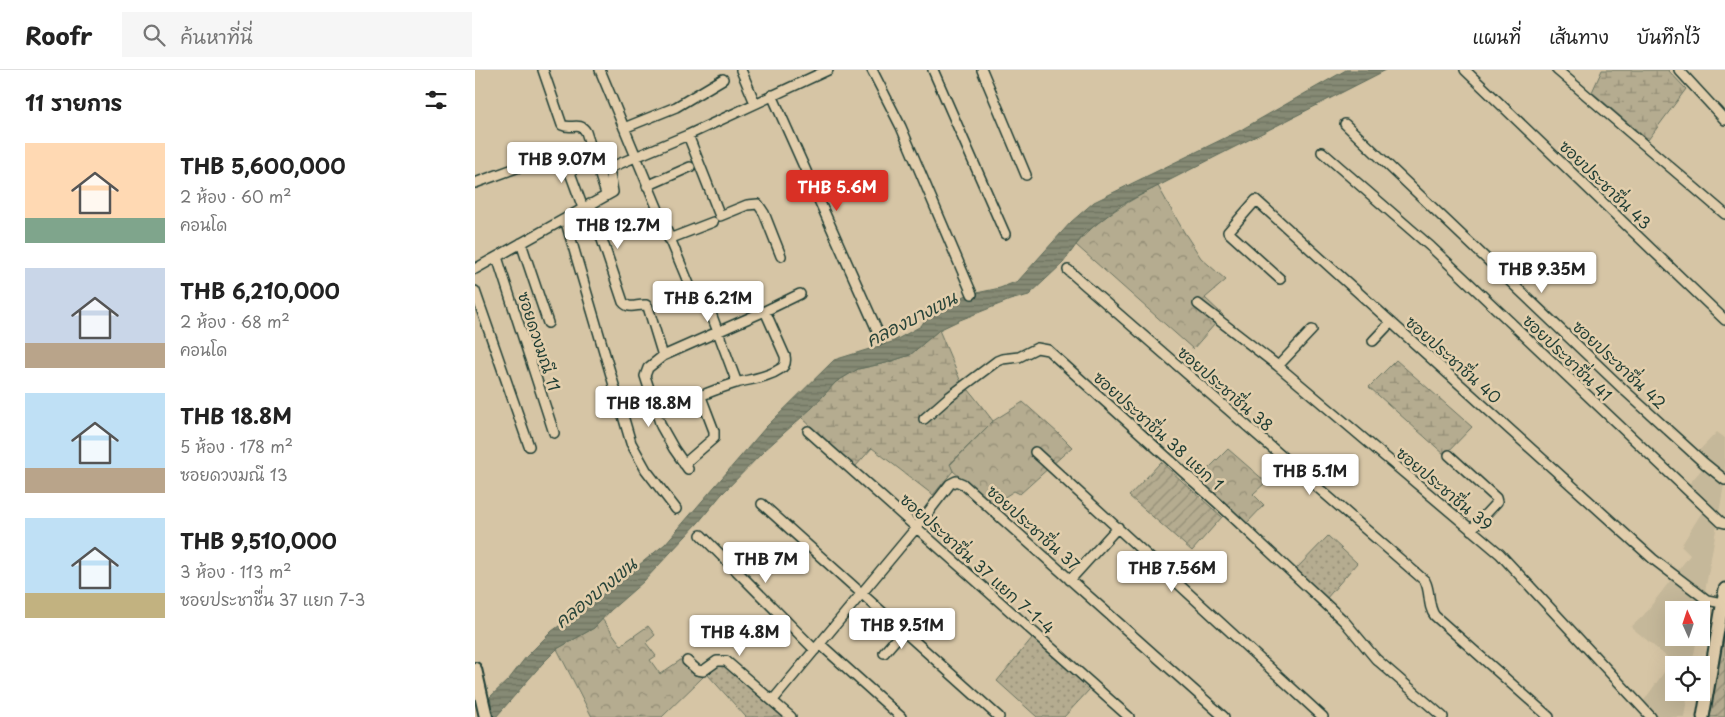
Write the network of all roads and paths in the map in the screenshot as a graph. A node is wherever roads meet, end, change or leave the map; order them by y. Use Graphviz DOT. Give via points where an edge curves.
graph roads {
  1 [pos="543,70"];
  2 [pos="601,70"];
  3 [pos="741,70"];
  4 [pos="828,70"];
  5 [pos="872,70"];
  6 [pos="933,70"];
  7 [pos="982,70"];
  8 [pos="1465,70"];
  9 [pos="1557,70"];
  10 [pos="1679,70"];
  11 [pos="723,79"];
  12 [pos="773,95"];
  13 [pos="755,103"];
  14 [pos="1725,120"];
  15 [pos="1345,124"];
  16 [pos="624,128"];
  17 [pos="688,135"];
  18 [pos="562,151"];
  19 [pos="1322,152"];
  20 [pos="636,158"];
  21 [pos="529,162"];
  22 [pos="691,167"];
  23 [pos="1026,175"];
  24 [pos="475,183"];
  25 [pos="647,186"];
  26 [pos="606,194"];
  27 [pos="587,206"];
  28 [pos="1725,214"];
  29 [pos="565,219"];
  30 [pos="713,222"];
  31 [pos="1005,234"];
  32 [pos="669,239"];
  33 [pos="521,243"];
  34 [pos="781,256"];
  35 [pos="497,257"];
  36 [pos="475,269"];
  37 [pos="1068,270"];
  38 [pos="1280,278"];
  39 [pos="475,290"];
  40 [pos="799,294"];
  41 [pos="972,294"];
  42 [pos="1198,304"];
  43 [pos="765,311"];
  44 [pos="1725,320"];
  45 [pos="1391,322"];
  46 [pos="547,323"];
  47 [pos="1311,330"];
  48 [pos="717,332"];
  49 [pos="881,339"];
  50 [pos="1373,341"];
  51 [pos="663,356"];
  52 [pos="1278,366"];
  53 [pos="737,383"];
  54 [pos="701,397"];
  55 [pos="656,414"];
  56 [pos="924,419"];
  57 [pos="808,431"];
  58 [pos="554,433"];
  59 [pos="529,446"];
  60 [pos="1035,452"];
  61 [pos="1449,455"];
  62 [pos="1725,480"];
  63 [pos="762,504"];
  64 [pos="676,509"];
  65 [pos="1725,523"];
  66 [pos="1118,527"];
  67 [pos="916,528"];
  68 [pos="1471,530"];
  69 [pos="701,535"];
  70 [pos="1070,580"];
  71 [pos="1725,588"];
  72 [pos="862,593"];
  73 [pos="1723,603"];
  74 [pos="903,631"];
  75 [pos="818,647"];
  76 [pos="884,653"];
  77 [pos="687,661"];
  78 [pos="475,669"];
  79 [pos="773,700"];
  80 [pos="486,717"];
  81 [pos="791,717"];
  82 [pos="901,717"];
  83 [pos="999,717"];
  84 [pos="1129,717"];
  85 [pos="1224,717"];
  86 [pos="1323,717"];
  87 [pos="1443,717"];
  88 [pos="1549,717"];
  89 [pos="1651,717"];
  90 [pos="1703,717"];
  1 -- 26 [label="street" via="562,125 579,125 586,132"];
  2 -- 16 [label="street"];
  3 -- 13 [label="street"];
  4 -- 12 [label="street"];
  5 -- 41 [label="street" via="901,127"];
  6 -- 31 [label="street"];
  7 -- 23 [label="street"];
  8 -- 44 [label="street, ซอยประชาชื่น 43"];
  9 -- 28 [label="street"];
  10 -- 14 [label="street"];
  11 -- 16 [label="street" via="676,107"];
  12 -- 13 [label="street"];
  12 -- 49 [label="street"];
  13 -- 17 [label="street"];
  15 -- 62 [label="street, ซอยประชาชื่น 42" via="1623,389"];
  16 -- 20 [label="street"];
  17 -- 20 [label="street"];
  17 -- 34 [label="street" via="720,216 757,204 764,212"];
  18 -- 27 [label="street"];
  19 -- 65 [label="street, ซอยประชาชื่น 41" via="1431,247"];
  20 -- 25 [label="street"];
  20 -- 26 [label="street" via="609,168 613,192"];
  21 -- 24 [label="street"];
  22 -- 25 [label="street"];
  25 -- 32 [label="street"];
  26 -- 27 [label="street"];
  27 -- 29 [label="street"];
  27 -- 51 [label="street" via="623,302 630,307 642,304 648,307"];
  29 -- 33 [label="street"];
  29 -- 64 [label="street" via="631,443 646,470"];
  30 -- 32 [label="street"];
  32 -- 48 [label="street" via="694,295 708,308"];
  33 -- 35 [label="street"];
  33 -- 46 [label="street"];
  35 -- 36 [label="street"];
  35 -- 58 [label="street, ซอยดวงมณี 11"];
  37 -- 88 [label="street, ซอยประชาชื่น 38" via="1425,581 1435,616"];
  38 -- 45 [label="street, ซอยประชาชื่น 40" via="1228,232 1256,200"];
  39 -- 59 [label="street"];
  40 -- 43 [label="street"];
  42 -- 52 [label="street, ซอยประชาชื่น 39"];
  43 -- 48 [label="street"];
  43 -- 53 [label="street" via="786,361 780,369"];
  45 -- 50 [label="street"];
  45 -- 73 [label="street, ซอยประชาชื่น 40" via="1653,560 1707,600"];
  47 -- 52 [label="street"];
  48 -- 51 [label="street"];
  48 -- 53 [label="street"];
  51 -- 55 [label="street" via="652,363 645,376"];
  52 -- 68 [label="street, ซอยประชาชื่น 39"];
  53 -- 54 [label="street"];
  54 -- 55 [label="street"];
  54 -- 55 [label="street" via="714,438 686,466 666,437"];
  56 -- 87 [label="street, ซอยประชาชื่น 38 แยก 1" via="997,361 1019,357 1037,348 1048,350 1222,507 1345,622 1376,659"];
  57 -- 67 [label="street, ซอยประชาชื่น 37 แยก 7-1-4"];
  60 -- 66 [label="street"];
  61 -- 68 [label="street" via="1496,498 1494,507"];
  63 -- 72 [label="street"];
  66 -- 70 [label="street"];
  66 -- 86 [label="street"];
  67 -- 70 [label="street, ซอยประชาชื่น 37" via="950,484 956,481"];
  67 -- 72 [label="street"];
  67 -- 84 [label="street, ซอยประชาชื่น 37 แยก 7-1-4"];
  68 -- 89 [label="street, ซอยประชาชื่น 39" via="1500,554"];
  69 -- 75 [label="street"];
  70 -- 85 [label="street, ซอยประชาชื่น 37"];
  71 -- 73 [label="main road"];
  72 -- 74 [label="street"];
  72 -- 75 [label="street"];
  73 -- 90 [label="main road"];
  74 -- 76 [label="street"];
  74 -- 83 [label="street"];
  75 -- 79 [label="street"];
  75 -- 82 [label="street"];
  77 -- 79 [label="street" via="703,672 717,661 726,660"];
  78 -- 80 [label="highway"];
  79 -- 81 [label="street"];
}
